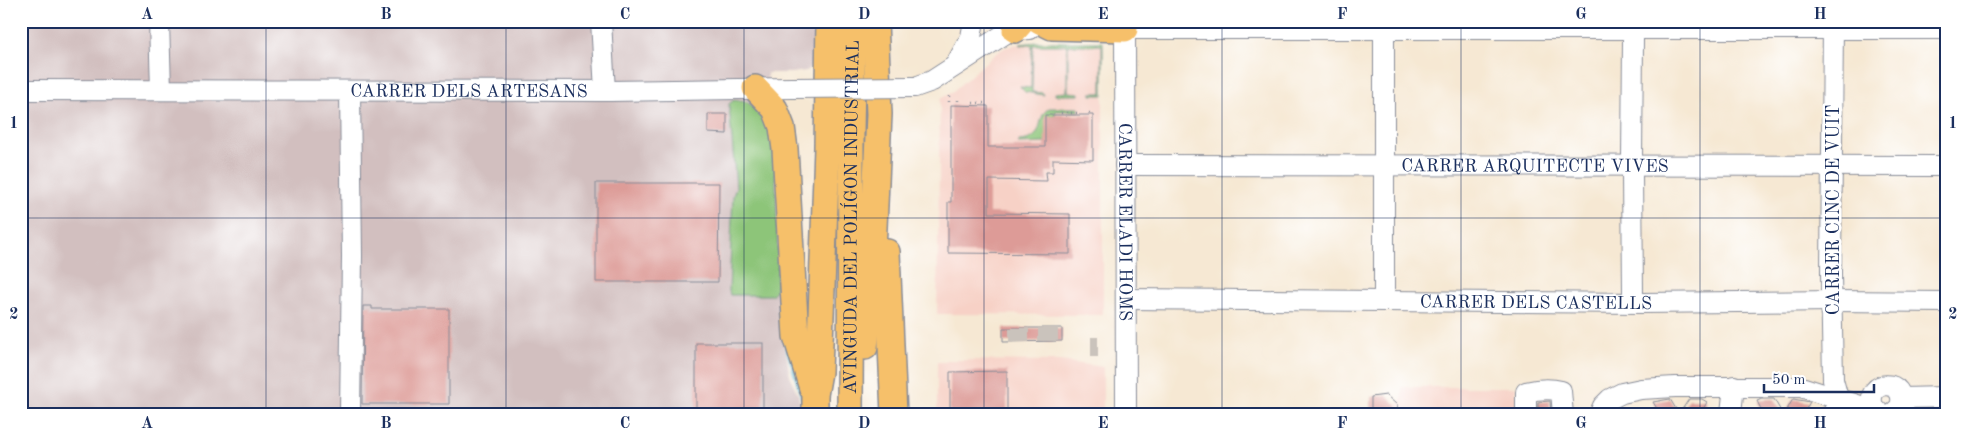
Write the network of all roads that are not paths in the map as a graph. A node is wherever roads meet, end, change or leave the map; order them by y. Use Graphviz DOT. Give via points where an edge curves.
graph roads {
  1 [pos="159,21"];
  2 [pos="601,21"];
  3 [pos="829,21"];
  4 [pos="853,21"];
  5 [pos="974,21"];
  6 [pos="1046,24"];
  7 [pos="878,25"];
  8 [pos="1125,25"];
  9 [pos="1384,25"];
  10 [pos="1833,25"];
  11 [pos="1019,26"];
  12 [pos="1946,29"];
  13 [pos="1633,39"];
  14 [pos="955,66"];
  15 [pos="755,88"];
  16 [pos="21,90"];
  17 [pos="160,90"];
  18 [pos="350,90"];
  19 [pos="605,91"];
  20 [pos="1125,165"];
  21 [pos="1385,166"];
  22 [pos="1833,166"];
  23 [pos="1946,166"];
  24 [pos="876,184"];
  25 [pos="1633,295"];
  26 [pos="1126,299"];
  27 [pos="1384,300"];
  28 [pos="1833,301"];
  29 [pos="1946,302"];
  30 [pos="1734,386"];
  31 [pos="1876,389"];
  32 [pos="1946,397"];
  33 [pos="815,405"];
  34 [pos="1835,407"];
  35 [pos="850,411"];
  36 [pos="1888,412"];
  37 [pos="350,413"];
  38 [pos="1731,413"];
  39 [pos="894,415"];
  40 [pos="1126,415"];
  41 [pos="1526,415"];
  42 [pos="1563,415"];
  43 [pos="1599,415"];
  1 -- 17 [label="street"];
  2 -- 19 [label="street"];
  3 -- 33 [label="main road" via="820,362"];
  4 -- 35 [label="main road, AVINGUDA DEL POLÍGON INDUSTRIAL"];
  5 -- 14 [label="street" via="971,37"];
  6 -- 8 [label="main road" via="1088,29"];
  6 -- 11 [label="street"];
  7 -- 24 [label="main road"];
  8 -- 9 [label="street"];
  8 -- 20 [label="street, CARRER ELADI HOMS"];
  9 -- 10 [label="street"];
  9 -- 21 [label="street"];
  10 -- 12 [label="street"];
  10 -- 22 [label="street, CARRER CINC DE VUIT"];
  11 -- 14 [label="street"];
  13 -- 25 [label="street"];
  14 -- 15 [label="street, CARRER DELS ARTESANS, bridge" via="932,81 915,87"];
  15 -- 19 [label="street, CARRER DELS ARTESANS"];
  15 -- 33 [label="main road" via="775,109 782,127 796,336"];
  16 -- 17 [label="street, CARRER DELS ARTESANS"];
  17 -- 18 [label="street, CARRER DELS ARTESANS"];
  18 -- 19 [label="street, CARRER DELS ARTESANS"];
  18 -- 37 [label="street"];
  20 -- 21 [label="street, CARRER ARQUITECTE VIVES"];
  20 -- 26 [label="street, CARRER ELADI HOMS"];
  21 -- 22 [label="street, CARRER ARQUITECTE VIVES"];
  21 -- 27 [label="street"];
  22 -- 23 [label="street, CARRER ARQUITECTE VIVES"];
  22 -- 28 [label="street, CARRER CINC DE VUIT"];
  24 -- 35 [label="main road" via="863,373"];
  24 -- 39 [label="main road" via="884,194"];
  26 -- 27 [label="street, CARRER DELS CASTELLS"];
  26 -- 40 [label="street, CARRER ELADI HOMS"];
  27 -- 28 [label="street, CARRER DELS CASTELLS"];
  28 -- 29 [label="street, CARRER DELS CASTELLS"];
  28 -- 34 [label="street, CARRER CINC DE VUIT"];
  30 -- 34 [label="street" via="1801,387"];
  30 -- 38 [label="street"];
  30 -- 43 [label="street" via="1641,389 1610,399"];
  31 -- 34 [label="street"];
  31 -- 36 [label="street" via="1871,398 1873,407"];
  31 -- 36 [label="street" via="1889,385 1898,389"];
  32 -- 36 [label="street"];
  34 -- 36 [label="street"];
  41 -- 42 [label="street" via="1526,392 1552,389 1561,391"];
}
